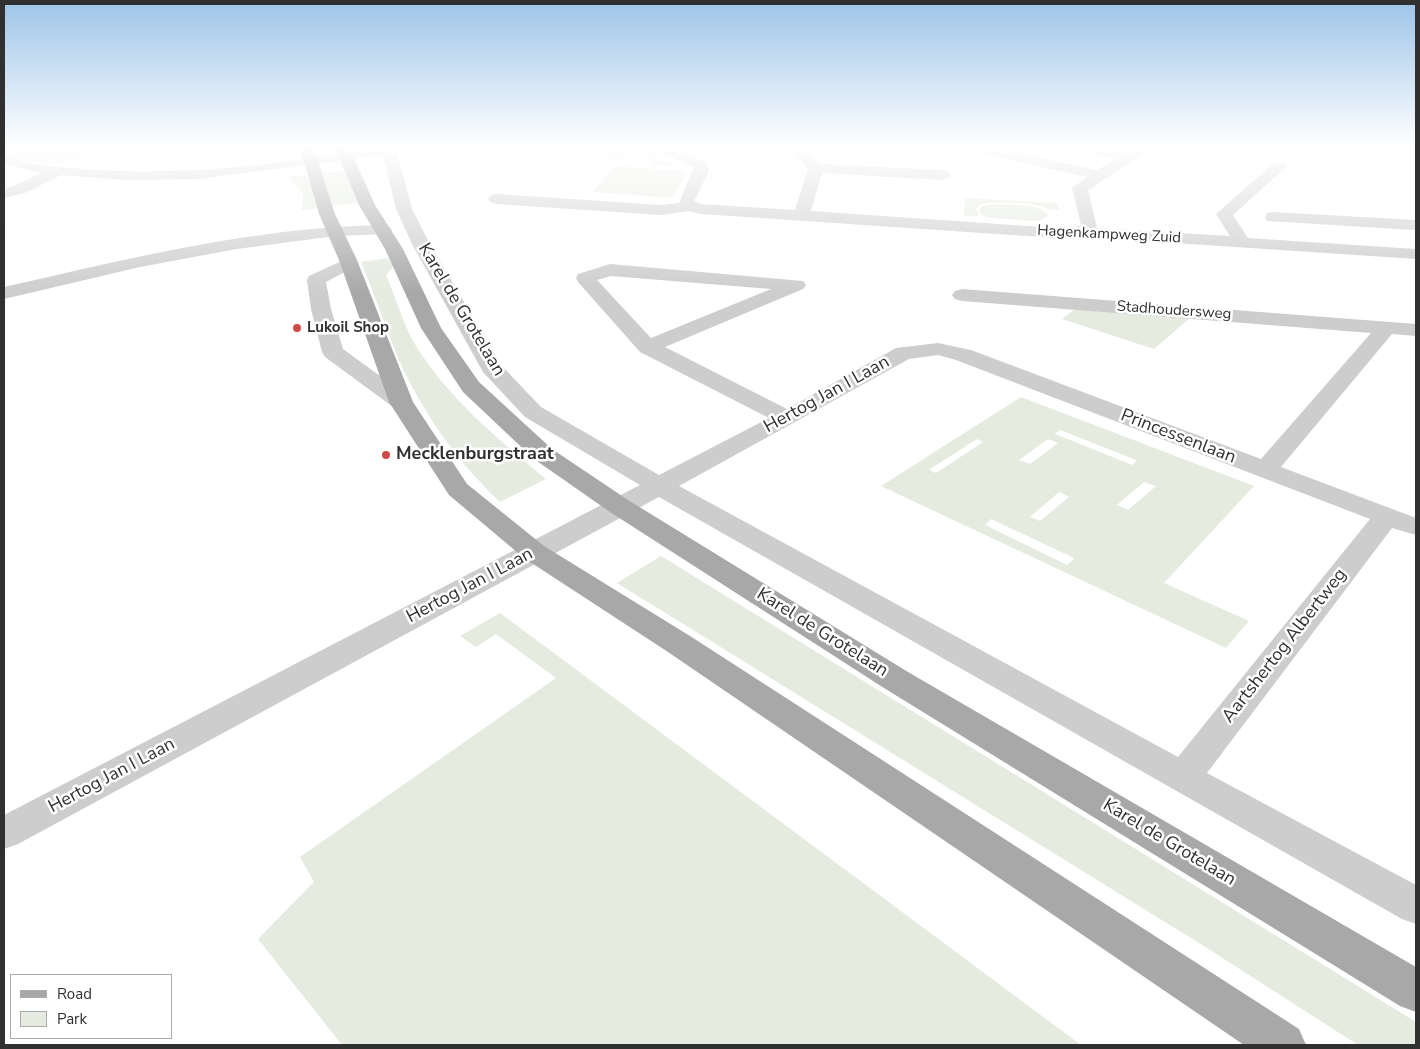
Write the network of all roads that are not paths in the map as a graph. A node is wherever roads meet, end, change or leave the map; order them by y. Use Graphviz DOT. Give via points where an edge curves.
graph roads {
  1 [pos="321,195"];
  2 [pos="363,195"];
  3 [pos="401,195"];
  4 [pos="689,195"];
  5 [pos="808,195"];
  6 [pos="1082,195"];
  7 [pos="1246,195"];
  8 [pos="496,200"];
  9 [pos="689,206"];
  10 [pos="801,216"];
  11 [pos="1320,216"];
  12 [pos="1273,217"];
  13 [pos="1353,220"];
  14 [pos="1416,224"];
  15 [pos="383,230"];
  16 [pos="1085,232"];
  17 [pos="338,236"];
  18 [pos="1242,242"];
  19 [pos="1416,254"];
  20 [pos="348,263"];
  21 [pos="4,293"];
  22 [pos="962,295"];
  23 [pos="1386,328"];
  24 [pos="1416,330"];
  25 [pos="648,347"];
  26 [pos="938,349"];
  27 [pos="401,402"];
  28 [pos="787,418"];
  29 [pos="1265,470"];
  30 [pos="659,484"];
  31 [pos="619,506"];
  32 [pos="1387,516"];
  33 [pos="1416,527"];
  34 [pos="534,552"];
  35 [pos="1184,776"];
  36 [pos="4,833"];
  37 [pos="1416,906"];
  38 [pos="1416,991"];
  39 [pos="1283,1045"];
  1 -- 17 [label="main road"];
  2 -- 15 [label="main road, Karel de Grotelaan"];
  3 -- 30 [label="street, Karel de Grotelaan" via="407,218 490,367 532,412"];
  4 -- 9 [label="street" via="686,201"];
  5 -- 10 [label="street"];
  6 -- 16 [label="street" via="1090,226"];
  7 -- 18 [label="street" via="1224,214"];
  8 -- 9 [label="street, Hagenkampweg Zuid" via="661,210"];
  9 -- 10 [label="street, Hagenkampweg Zuid"];
  10 -- 16 [label="street, Hagenkampweg Zuid" via="1071,234"];
  11 -- 13 [label="street"];
  12 -- 13 [label="street"];
  13 -- 14 [label="street"];
  15 -- 17 [label="street"];
  15 -- 31 [label="main road, Karel de Grotelaan" via="431,328 470,387 543,454"];
  16 -- 18 [label="street, Hagenkampweg Zuid"];
  17 -- 20 [label="main road"];
  17 -- 21 [label="street" via="140,262"];
  18 -- 19 [label="street, Hagenkampweg Zuid"];
  20 -- 27 [label="main road"];
  20 -- 27 [label="street" via="316,280 333,352"];
  22 -- 23 [label="street, Stadhoudersweg"];
  23 -- 24 [label="street, Stadhoudersweg"];
  23 -- 29 [label="street"];
  25 -- 25 [label="street" via="692,329 796,285 610,270 584,278"];
  25 -- 28 [label="street"];
  26 -- 28 [label="street, Hertog Jan I Laan" via="904,353"];
  26 -- 29 [label="street, Princessenlaan" via="963,355"];
  27 -- 34 [label="main road" via="458,489"];
  28 -- 30 [label="street, Hertog Jan I Laan"];
  29 -- 32 [label="street, Princessenlaan"];
  30 -- 31 [label="street, Hertog Jan I Laan"];
  30 -- 35 [label="street, Karel de Grotelaan" via="718,520"];
  31 -- 34 [label="street, Hertog Jan I Laan"];
  31 -- 38 [label="main road, Karel de Grotelaan" via="896,680"];
  32 -- 33 [label="street, Princessenlaan"];
  32 -- 35 [label="street, Aartshertog Albertweg"];
  34 -- 36 [label="street, Hertog Jan I Laan"];
  34 -- 39 [label="main road" via="687,649"];
  35 -- 37 [label="street, Karel de Grotelaan"];
}
